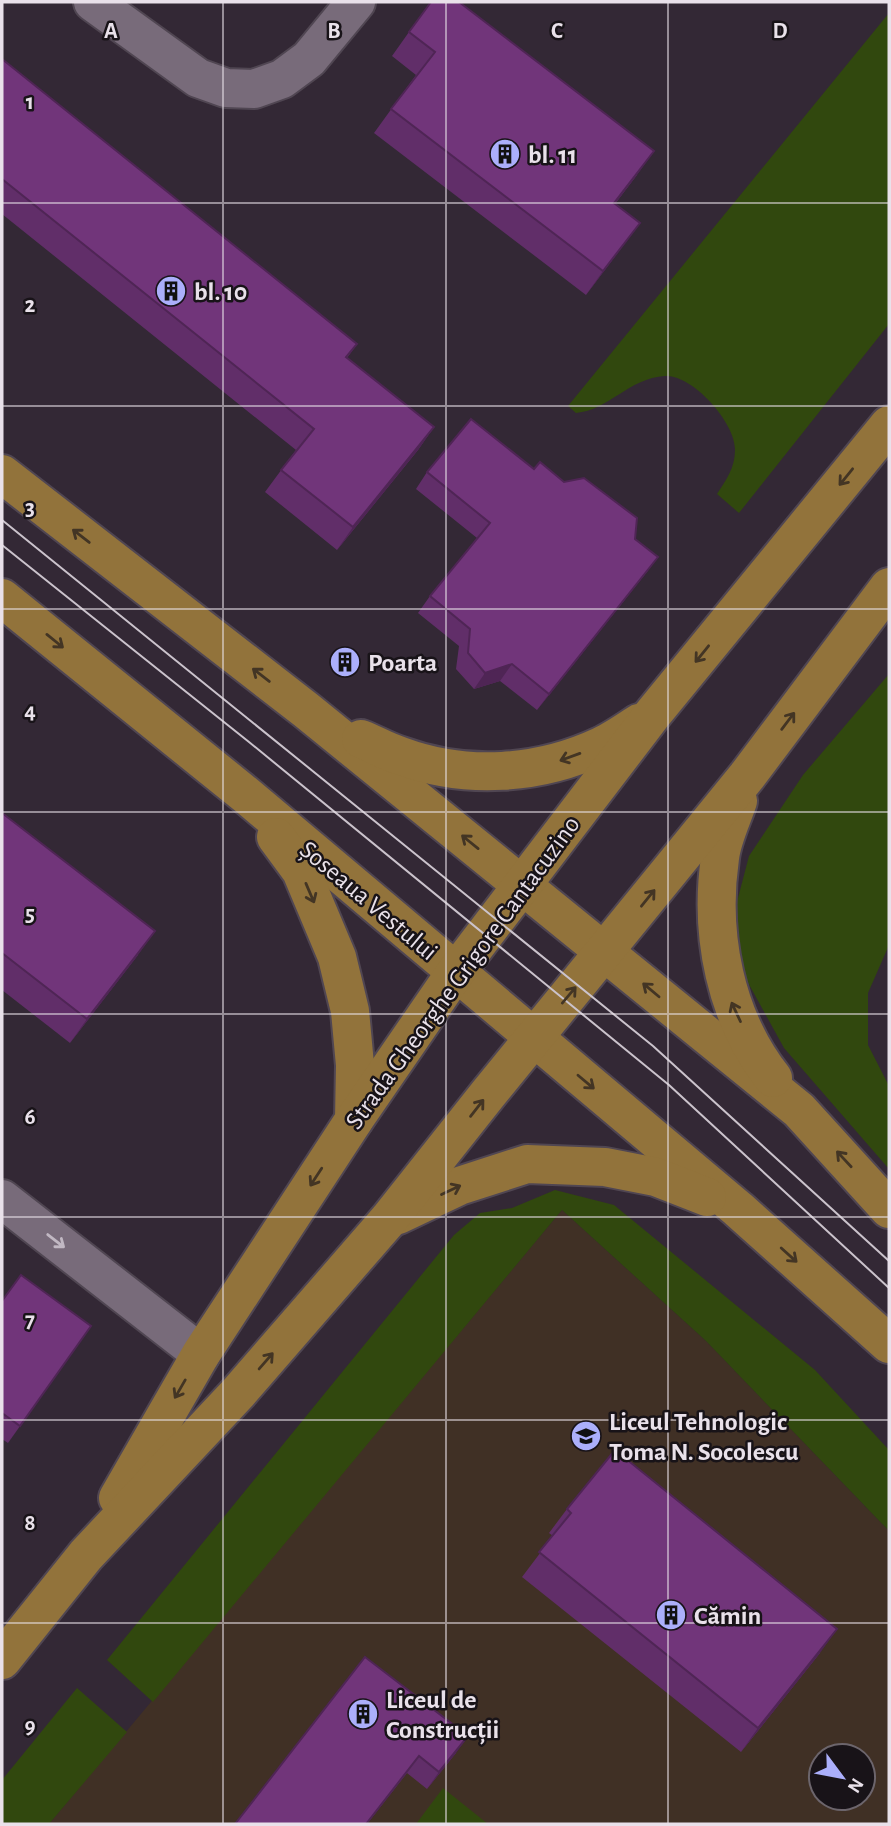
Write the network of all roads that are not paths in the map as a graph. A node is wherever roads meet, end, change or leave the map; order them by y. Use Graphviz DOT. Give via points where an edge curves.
graph roads {
  1 [pos="93,2"];
  2 [pos="356,2"];
  3 [pos="889,425"];
  4 [pos="2,474"];
  5 [pos="889,587"];
  6 [pos="2,598"];
  7 [pos="653,715"];
  8 [pos="315,718"];
  9 [pos="747,776"];
  10 [pos="246,795"];
  11 [pos="523,885"];
  12 [pos="605,951"];
  13 [pos="455,973"];
  14 [pos="533,1039"];
  15 [pos="799,1110"];
  16 [pos="354,1120"];
  17 [pos="2,1199"];
  18 [pos="738,1209"];
  19 [pos="889,1209"];
  20 [pos="389,1219"];
  21 [pos="889,1344"];
  22 [pos="201,1354"];
  23 [pos="86,1555"];
  24 [pos="2,1660"];
  1 -- 2 [label="street" via="198,78 226,88 254,89 282,79 309,59"];
  3 -- 7 [label="main road, Strada Gheorghe Grigore Cantacuzino, one-way"];
  8 -- 4 [label="main road, one-way"];
  9 -- 5 [label="main road, Strada Gheorghe Grigore Cantacuzino, one-way"];
  6 -- 10 [label="main road, Șoseaua Vestului, one-way"];
  7 -- 8 [label="main road, one-way" via="601,746 545,766 486,773 438,767 401,756"];
  7 -- 11 [label="main road, Strada Gheorghe Grigore Cantacuzino"];
  11 -- 8 [label="main road, one-way"];
  12 -- 9 [label="main road, Strada Gheorghe Grigore Cantacuzino, one-way"];
  15 -- 9 [label="main road, one-way" via="753,1048 731,1002 717,939 720,855"];
  10 -- 13 [label="main road, Șoseaua Vestului"];
  10 -- 16 [label="main road, one-way" via="301,871 337,957 350,1011"];
  11 -- 12 [label="main road"];
  11 -- 13 [label="main road, Strada Gheorghe Grigore Cantacuzino"];
  14 -- 12 [label="main road, Strada Gheorghe Grigore Cantacuzino, one-way"];
  15 -- 12 [label="main road, one-way"];
  13 -- 14 [label="main road, Șoseaua Vestului"];
  13 -- 16 [label="main road, Strada Gheorghe Grigore Cantacuzino"];
  14 -- 18 [label="main road, Șoseaua Vestului, one-way"];
  20 -- 14 [label="main road, Strada Gheorghe Grigore Cantacuzino, one-way"];
  19 -- 15 [label="main road, one-way"];
  16 -- 22 [label="main road, Strada Gheorghe Grigore Cantacuzino, one-way"];
  17 -- 22 [label="street, one-way"];
  20 -- 18 [label="main road, one-way" via="459,1186 527,1164 604,1167 656,1177"];
  18 -- 21 [label="main road, Șoseaua Vestului, one-way"];
  23 -- 20 [label="main road, Strada Gheorghe Grigore Cantacuzino, one-way" via="238,1393"];
  22 -- 23 [label="main road, Strada Gheorghe Grigore Cantacuzino, one-way"];
  23 -- 24 [label="main road, Strada Gheorghe Grigore Cantacuzino"];
}
